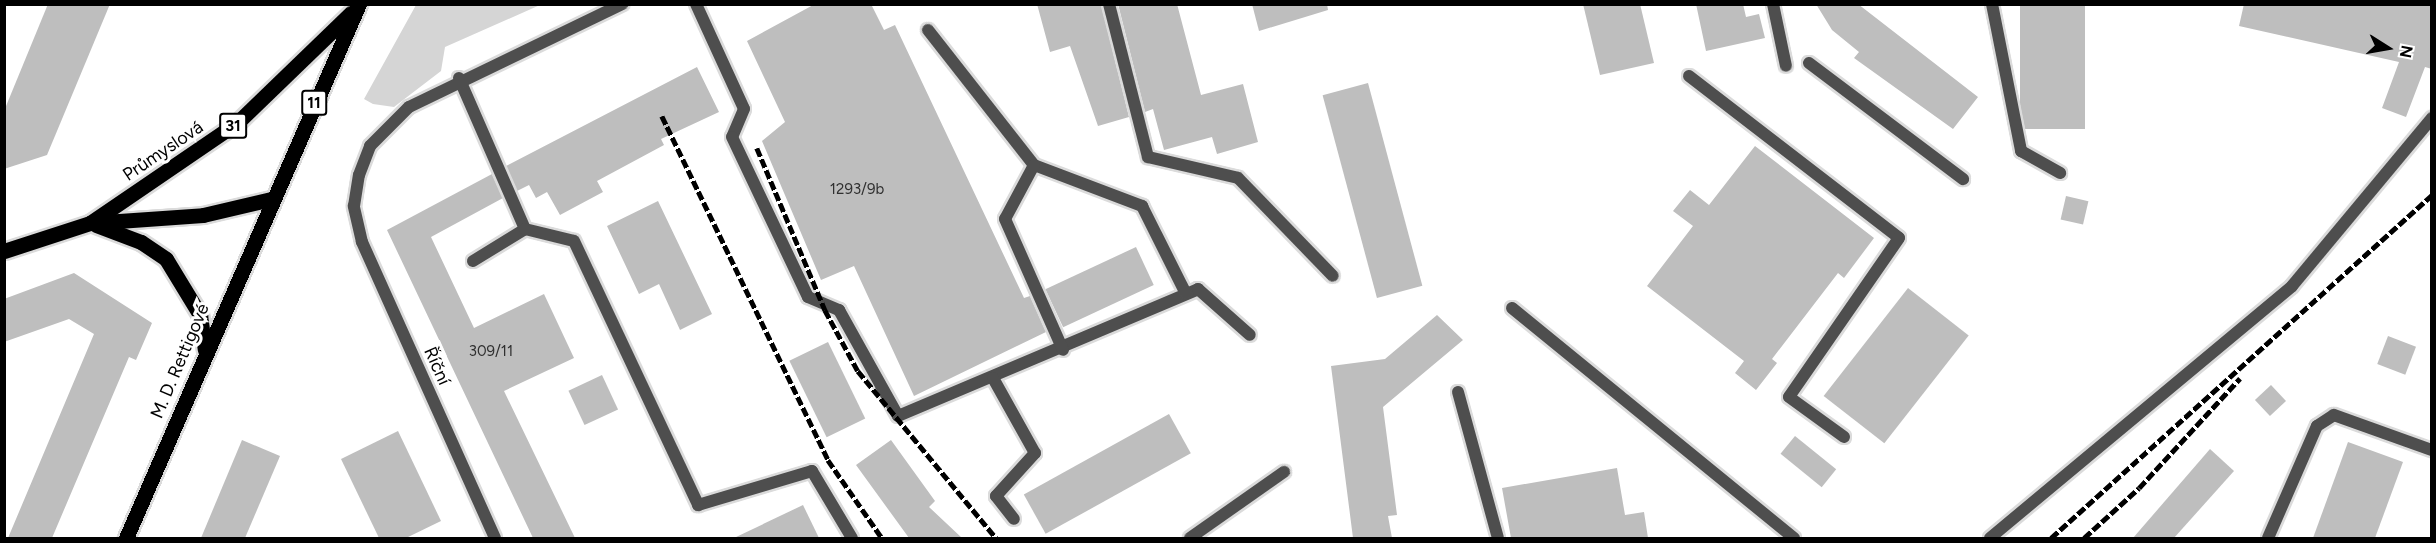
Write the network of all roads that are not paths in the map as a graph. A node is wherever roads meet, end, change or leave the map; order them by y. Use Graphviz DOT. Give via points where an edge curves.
graph roads {
  1 [pos="622,4"];
  2 [pos="696,4"];
  3 [pos="1109,4"];
  4 [pos="1773,4"];
  5 [pos="1992,4"];
  6 [pos="357,5"];
  7 [pos="928,30"];
  8 [pos="1809,63"];
  9 [pos="1786,66"];
  10 [pos="1689,76"];
  11 [pos="459,78"];
  12 [pos="2432,118"];
  13 [pos="1034,165"];
  14 [pos="2060,173"];
  15 [pos="1963,178"];
  16 [pos="271,199"];
  17 [pos="90,224"];
  18 [pos="525,230"];
  19 [pos="4,251"];
  20 [pos="473,261"];
  21 [pos="1333,276"];
  22 [pos="1186,294"];
  23 [pos="1512,308"];
  24 [pos="1250,335"];
  25 [pos="1062,350"];
  26 [pos="206,352"];
  27 [pos="993,378"];
  28 [pos="1458,392"];
  29 [pos="1844,437"];
  30 [pos="2432,450"];
  31 [pos="1284,472"];
  32 [pos="1014,519"];
  33 [pos="126,538"];
  34 [pos="495,538"];
  35 [pos="852,538"];
  36 [pos="1190,538"];
  37 [pos="1498,538"];
  38 [pos="1794,538"];
  39 [pos="1990,538"];
  40 [pos="2268,538"];
  1 -- 11 [label="street"];
  2 -- 27 [label="street" via="744,110 732,137 808,297 839,310 898,416"];
  3 -- 21 [label="street" via="1148,157 1238,178"];
  4 -- 9 [label="street"];
  5 -- 14 [label="street" via="2021,151"];
  6 -- 16 [label="main road, 11"];
  6 -- 17 [label="main road, Průmyslová / 31" via="238,122"];
  7 -- 13 [label="street"];
  8 -- 15 [label="street"];
  10 -- 29 [label="street" via="1899,238 1789,397"];
  11 -- 18 [label="street"];
  11 -- 34 [label="street, Říční" via="409,107 370,146 354,206 362,242"];
  12 -- 39 [label="street" via="2292,286"];
  13 -- 22 [label="street" via="1142,206"];
  13 -- 25 [label="street" via="1005,219"];
  16 -- 17 [label="main road, Průmyslová / 31" via="203,215"];
  16 -- 26 [label="main road, M. D. Rettigové / 11"];
  17 -- 19 [label="main road, Průmyslová / 31"];
  17 -- 26 [label="main road" via="141,242 166,259 200,315"];
  18 -- 20 [label="street"];
  18 -- 35 [label="street" via="574,242 698,505 812,471"];
  22 -- 24 [label="street" via="1198,289"];
  22 -- 25 [label="street"];
  23 -- 38 [label="street"];
  25 -- 27 [label="street"];
  26 -- 33 [label="main road, M. D. Rettigové / 11"];
  27 -- 32 [label="street" via="1035,453 996,496"];
  28 -- 37 [label="street"];
  30 -- 40 [label="street" via="2334,415 2317,426"];
  31 -- 36 [label="street"];
}
